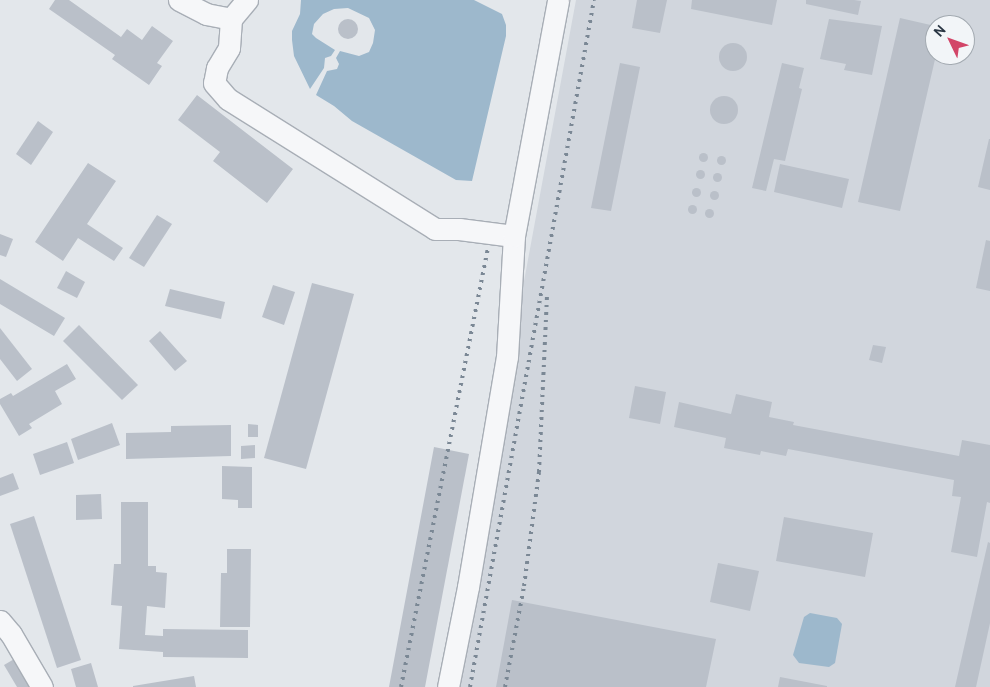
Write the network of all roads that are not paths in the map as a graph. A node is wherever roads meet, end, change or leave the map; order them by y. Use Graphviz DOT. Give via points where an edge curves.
graph roads {
  1 [pos="179,0"];
  2 [pos="247,0"];
  3 [pos="558,0"];
  4 [pos="231,19"];
  5 [pos="514,236"];
  6 [pos="0,621"];
  7 [pos="42,687"];
  8 [pos="448,687"];
  1 -- 4 [label="street" via="206,14"];
  2 -- 4 [label="street"];
  3 -- 5 [label="street"];
  4 -- 5 [label="street" via="229,48 214,83 228,99 436,229"];
  5 -- 8 [label="street" via="508,357"];
  6 -- 7 [label="street"];
}
